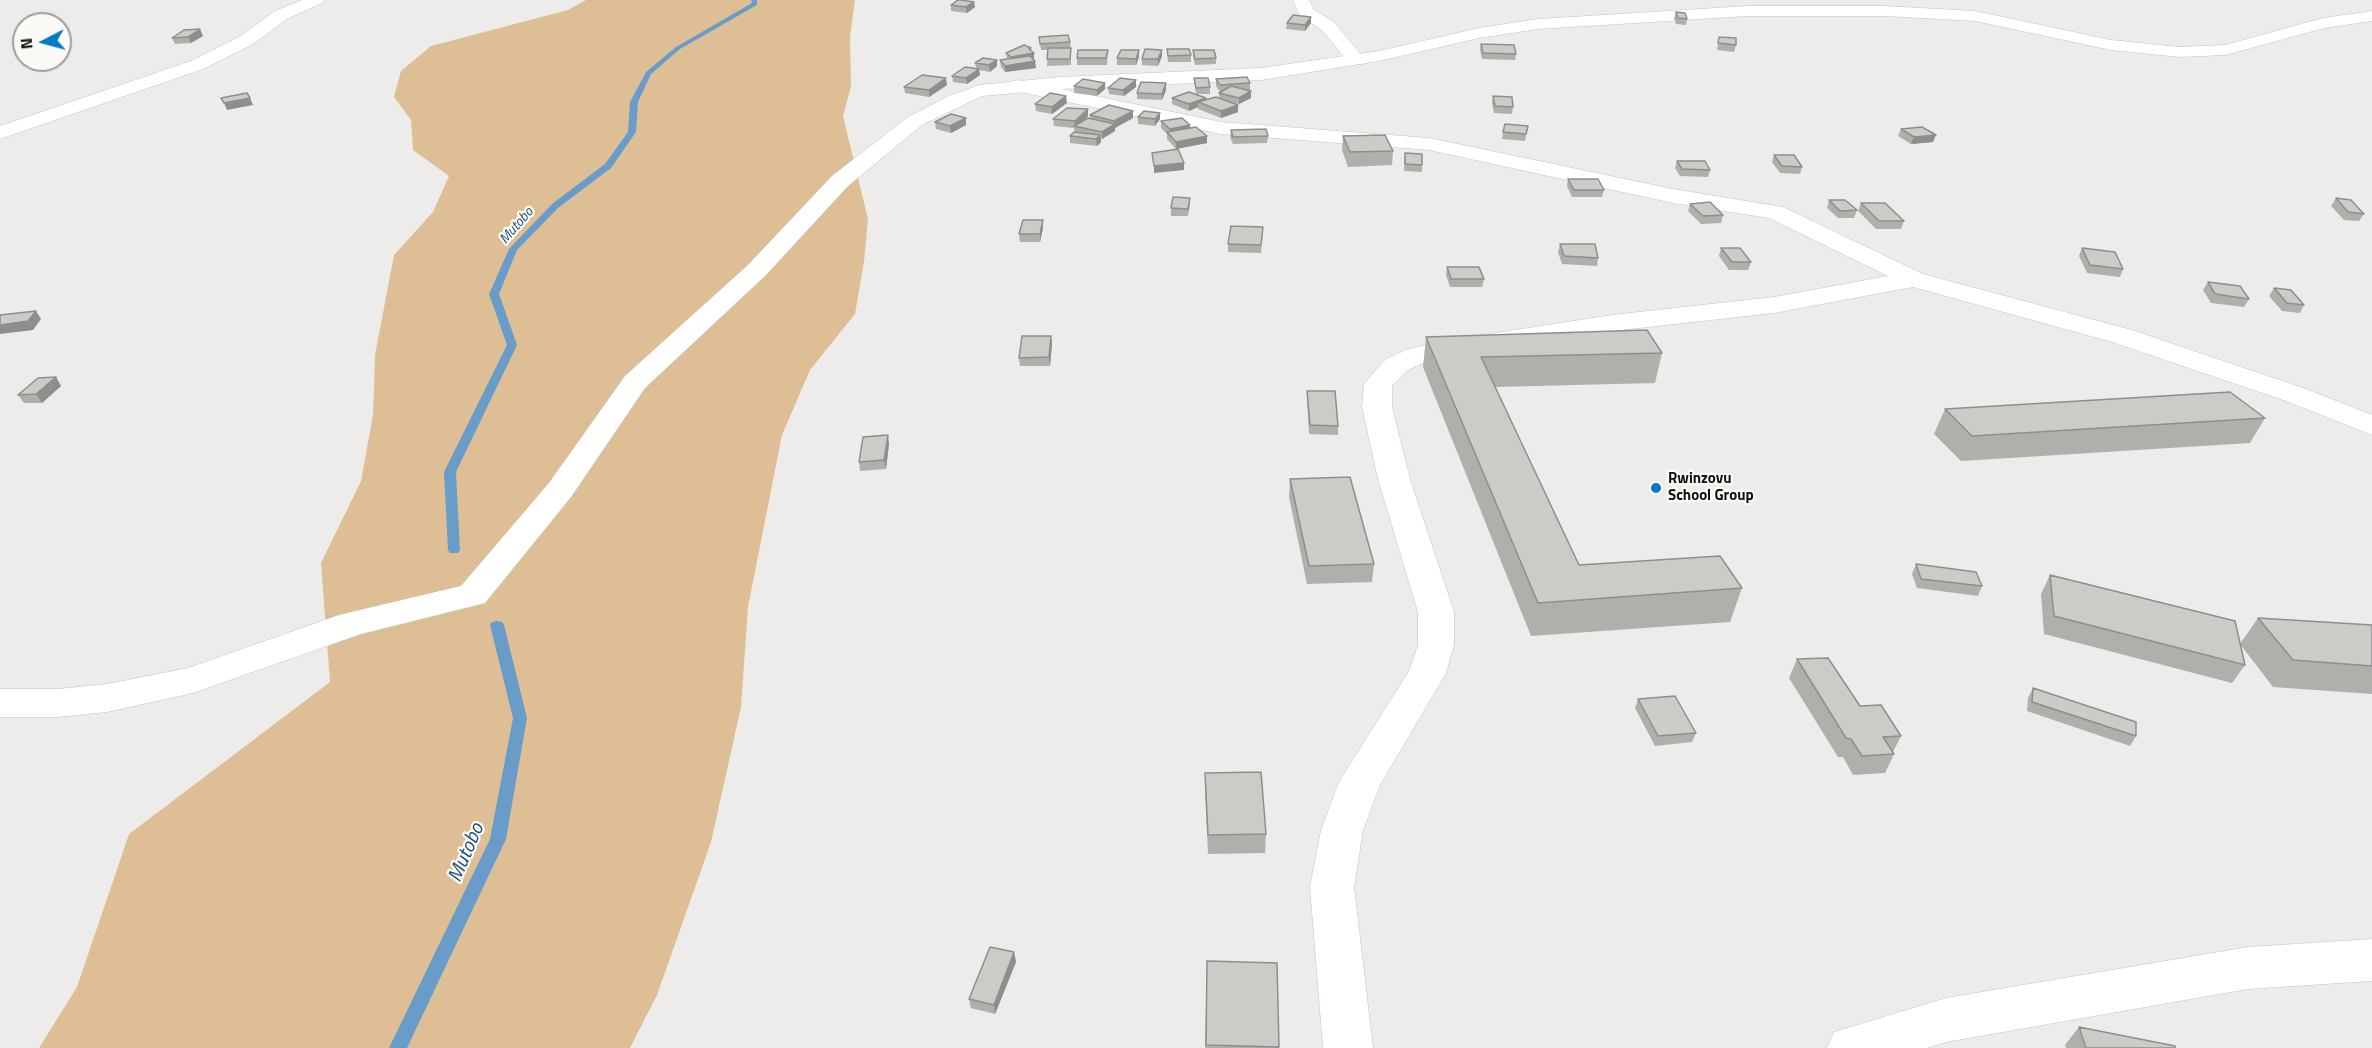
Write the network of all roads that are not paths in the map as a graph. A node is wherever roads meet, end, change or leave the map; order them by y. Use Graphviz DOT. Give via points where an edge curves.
graph roads {
  1 [pos="316,0"];
  2 [pos="1301,0"];
  3 [pos="2372,16"];
  4 [pos="1356,60"];
  5 [pos="1018,86"];
  6 [pos="0,133"];
  7 [pos="1914,279"];
  8 [pos="2372,426"];
  9 [pos="0,703"];
  10 [pos="2372,960"];
  11 [pos="1348,1048"];
  12 [pos="1852,1048"];
  1 -- 6 [label="street" via="281,15 247,40 197,65"];
  2 -- 4 [label="street" via="1306,12 1328,26"];
  3 -- 4 [label="street" via="2324,23 2226,50 2180,52 2111,45 1975,16 1885,11 1748,11 1538,24"];
  4 -- 5 [label="street" via="1261,74"];
  5 -- 7 [label="street" via="1221,128 1429,144 1673,196 1775,212"];
  5 -- 9 [label="street" via="956,99 915,121 840,181 757,270 635,382 560,490 473,595 352,624 194,680 107,699"];
  7 -- 8 [label="street" via="2122,336 2296,395"];
  7 -- 11 [label="street" via="1774,305 1612,323 1450,348 1396,365 1378,385 1377,407 1394,479 1436,612 1436,645 1427,673 1360,782 1342,830 1332,887"];
  10 -- 12 [label="street" via="2248,968 1958,1018"];
}
